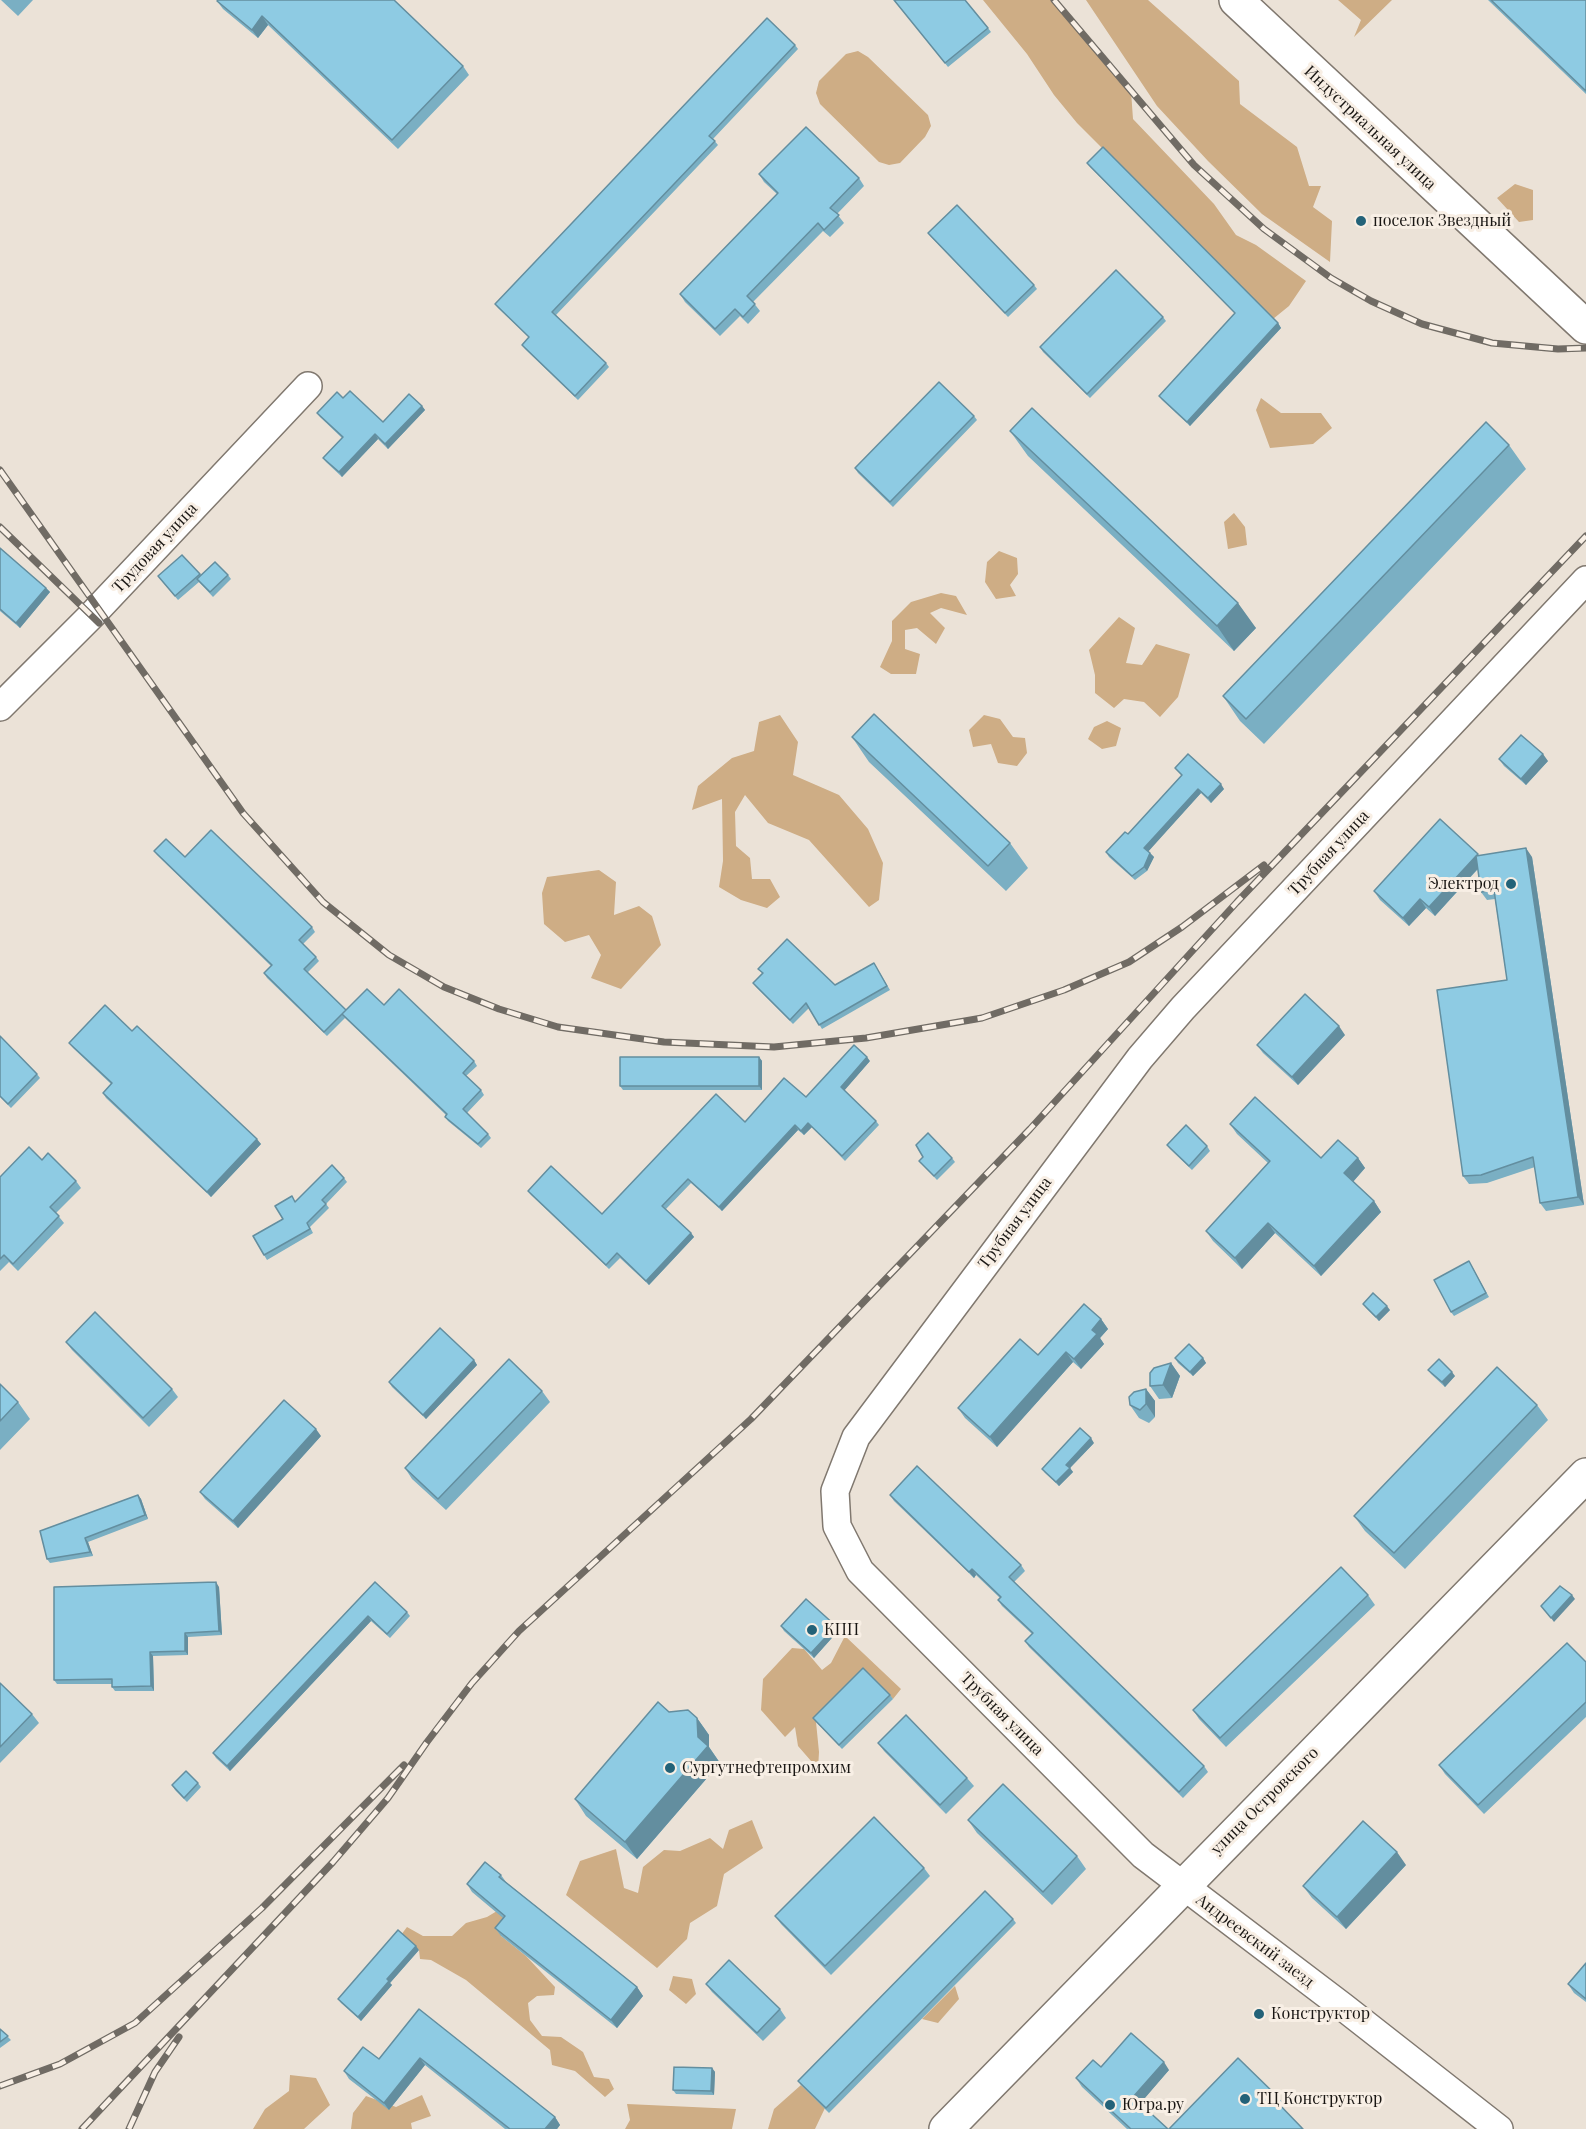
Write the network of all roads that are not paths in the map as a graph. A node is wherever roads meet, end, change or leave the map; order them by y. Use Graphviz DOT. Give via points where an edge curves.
graph roads {
  1 [pos="1236,0"];
  2 [pos="1586,327"];
  3 [pos="308,386"];
  4 [pos="1586,580"];
  5 [pos="0,707"];
  6 [pos="1586,1475"];
  7 [pos="1182,1886"];
  8 [pos="946,2129"];
  9 [pos="1499,2129"];
  1 -- 2 [label="main road, Индустриальная улица"];
  3 -- 5 [label="street, Трудовая улица"];
  4 -- 7 [label="street, Трубная улица" via="1190,1000 1140,1058 856,1437 835,1491 837,1526 860,1571 1143,1855"];
  6 -- 7 [label="main road, улица Островского"];
  7 -- 8 [label="main road, улица Островского"];
  7 -- 9 [label="street, Андреевский заезд"];
}
